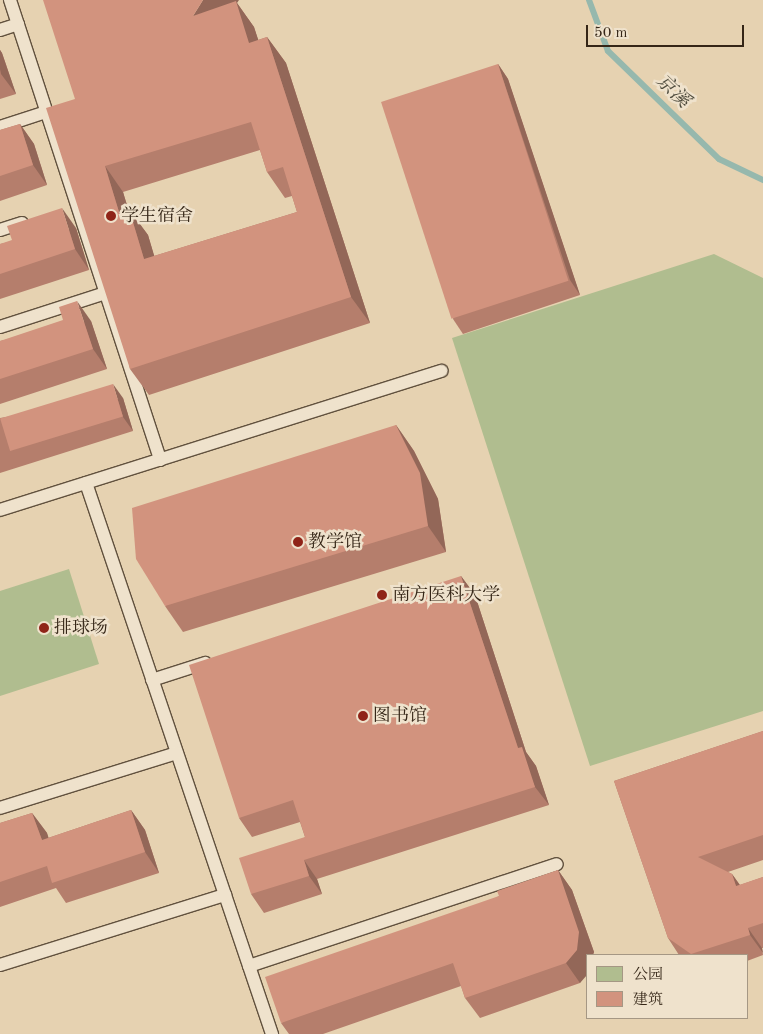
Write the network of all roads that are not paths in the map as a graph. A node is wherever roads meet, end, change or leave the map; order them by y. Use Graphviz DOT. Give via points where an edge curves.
graph roads {
  1 [pos="10,0"];
  2 [pos="18,24"];
  3 [pos="0,30"];
  4 [pos="46,112"];
  5 [pos="0,127"];
  6 [pos="77,205"];
  7 [pos="60,211"];
  8 [pos="34,219"];
  9 [pos="0,230"];
  10 [pos="105,293"];
  11 [pos="0,327"];
  12 [pos="442,371"];
  13 [pos="160,460"];
  14 [pos="86,483"];
  15 [pos="0,510"];
  16 [pos="217,659"];
  17 [pos="152,680"];
  18 [pos="177,753"];
  19 [pos="0,808"];
  20 [pos="557,864"];
  21 [pos="225,895"];
  22 [pos="0,965"];
  23 [pos="249,966"];
  24 [pos="272,1034"];
  1 -- 2 [label="lane"];
  2 -- 3 [label="lane"];
  2 -- 4 [label="lane"];
  4 -- 5 [label="lane"];
  4 -- 6 [label="lane"];
  6 -- 7 [label="lane"];
  6 -- 10 [label="lane"];
  8 -- 9 [label="lane"];
  10 -- 11 [label="lane"];
  10 -- 13 [label="lane"];
  12 -- 13 [label="lane"];
  13 -- 14 [label="lane"];
  14 -- 15 [label="lane"];
  14 -- 17 [label="lane"];
  16 -- 17 [label="lane"];
  17 -- 18 [label="lane"];
  18 -- 19 [label="lane"];
  18 -- 21 [label="lane"];
  20 -- 23 [label="lane"];
  21 -- 22 [label="lane"];
  21 -- 23 [label="lane"];
  23 -- 24 [label="lane"];
}
